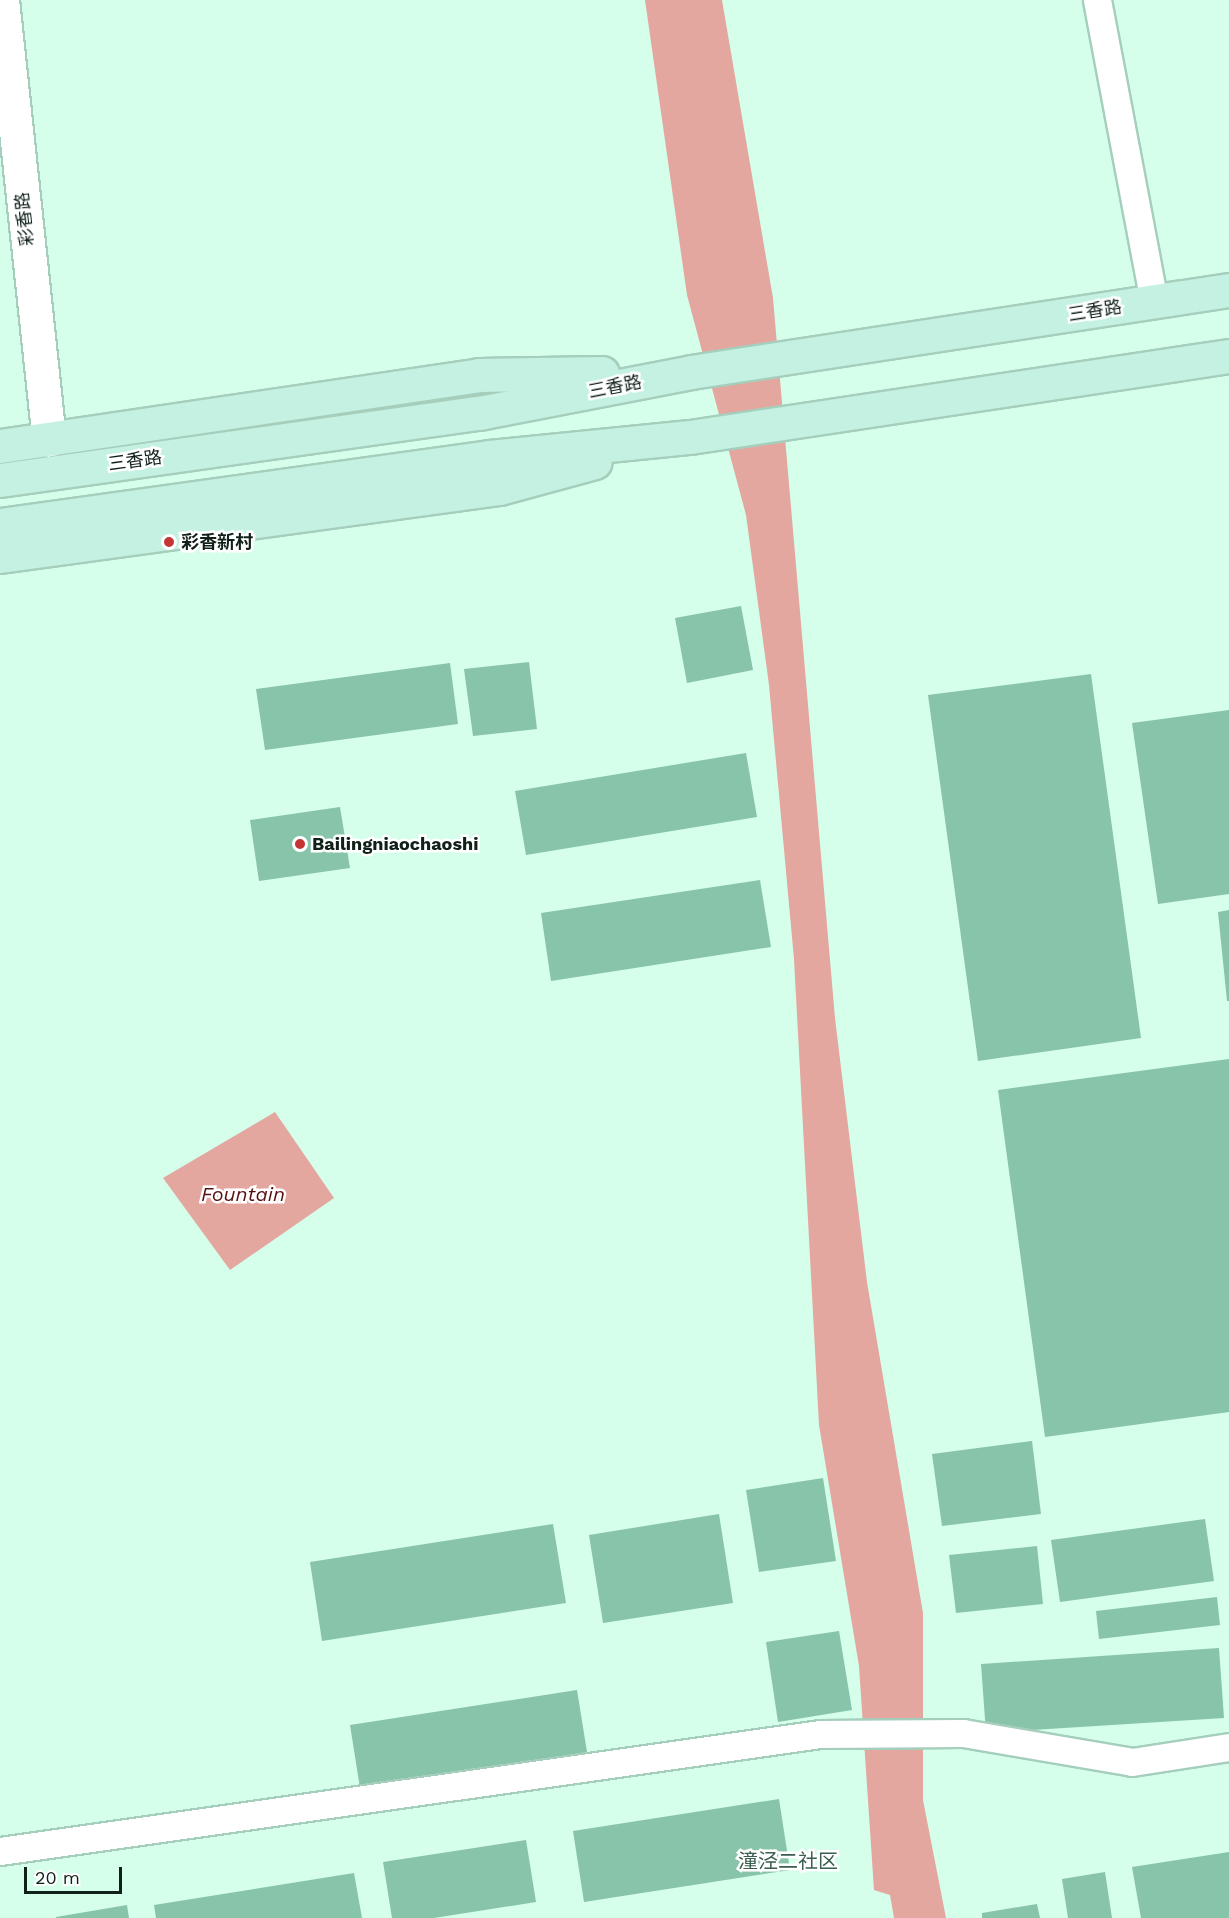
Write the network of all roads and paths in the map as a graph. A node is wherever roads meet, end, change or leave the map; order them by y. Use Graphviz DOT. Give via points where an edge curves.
graph roads {
  1 [pos="2,0"];
  2 [pos="1097,0"];
  3 [pos="1229,290"];
  4 [pos="1154,302"];
  5 [pos="1229,356"];
  6 [pos="694,372"];
  7 [pos="695,436"];
  8 [pos="49,439"];
  9 [pos="0,446"];
  10 [pos="0,480"];
  11 [pos="0,525"];
  12 [pos="0,556"];
  13 [pos="1229,1747"];
  14 [pos="0,1851"];
  1 -- 8 [label="street, 彩香路"];
  2 -- 4 [label="street"];
  3 -- 4 [label="main road, 三香路"];
  4 -- 6 [label="main road, 三香路"];
  5 -- 7 [label="main road"];
  6 -- 8 [label="main road" via="479,375"];
  6 -- 10 [label="main road, 三香路" via="479,413"];
  7 -- 11 [label="main road" via="489,457"];
  7 -- 12 [label="main road" via="499,488"];
  8 -- 9 [label="main road"];
  13 -- 14 [label="street" via="1132,1762 930,1732 861,1731"];
}
